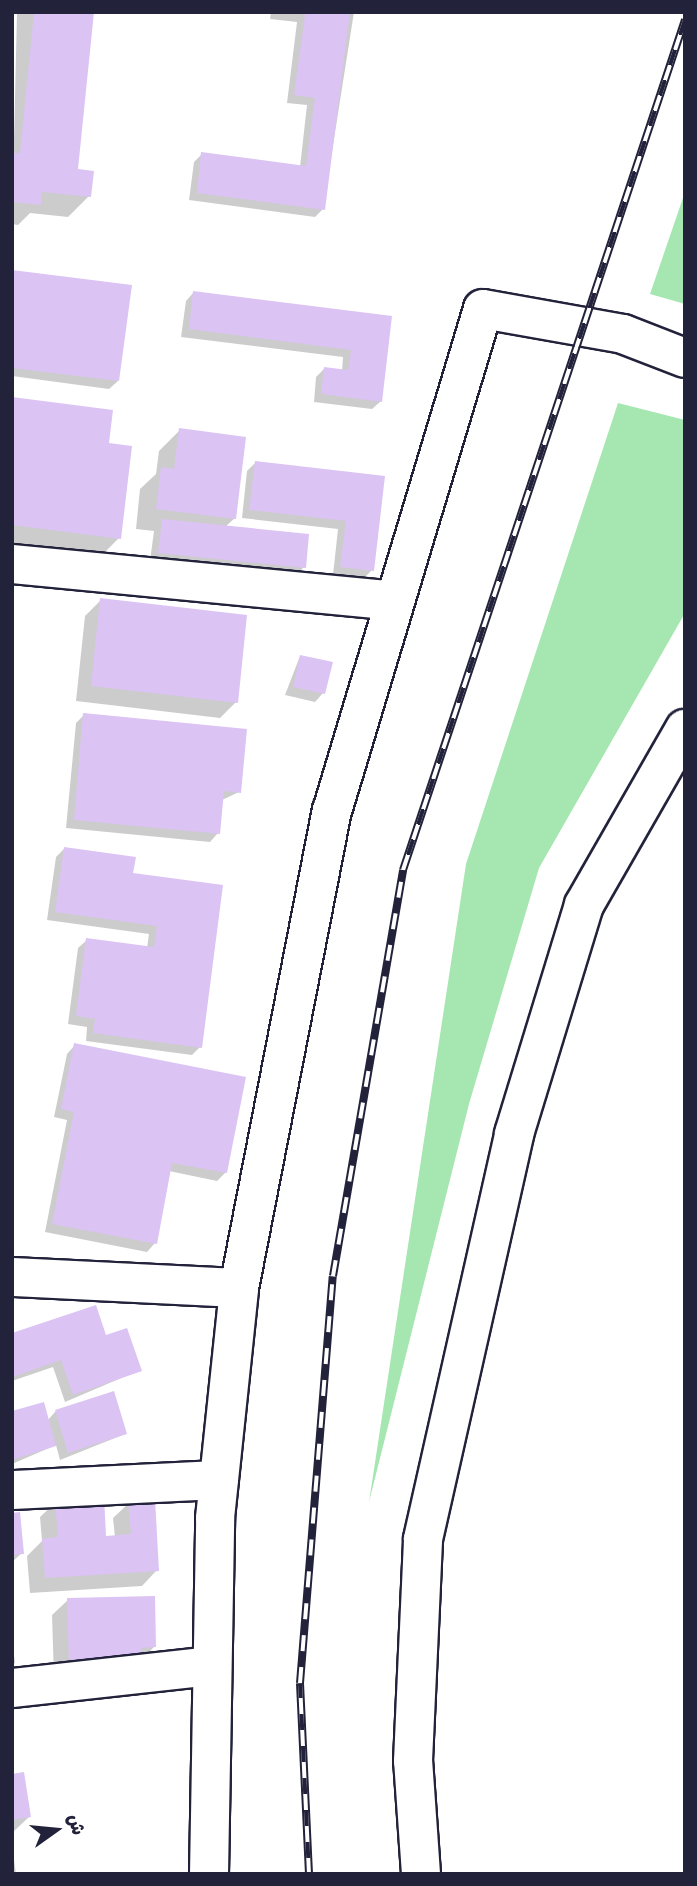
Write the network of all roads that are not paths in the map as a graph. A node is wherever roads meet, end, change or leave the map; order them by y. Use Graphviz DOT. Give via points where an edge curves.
graph roads {
  1 [pos="685,358"];
  2 [pos="12,564"];
  3 [pos="393,601"];
  4 [pos="685,729"];
  5 [pos="12,1277"];
  6 [pos="239,1288"];
  7 [pos="219,1480"];
  8 [pos="12,1490"];
  9 [pos="212,1666"];
  10 [pos="12,1688"];
  11 [pos="209,1874"];
  12 [pos="421,1874"];
  1 -- 3 [label="street" via="623,334 483,309"];
  2 -- 3 [label="street"];
  3 -- 6 [label="street" via="312,898"];
  4 -- 12 [label="street" via="584,905 514,1134 423,1539 413,1760"];
  5 -- 6 [label="street"];
  6 -- 7 [label="street"];
  7 -- 8 [label="street"];
  7 -- 9 [label="street"];
  9 -- 10 [label="street"];
  9 -- 11 [label="street"];
}
